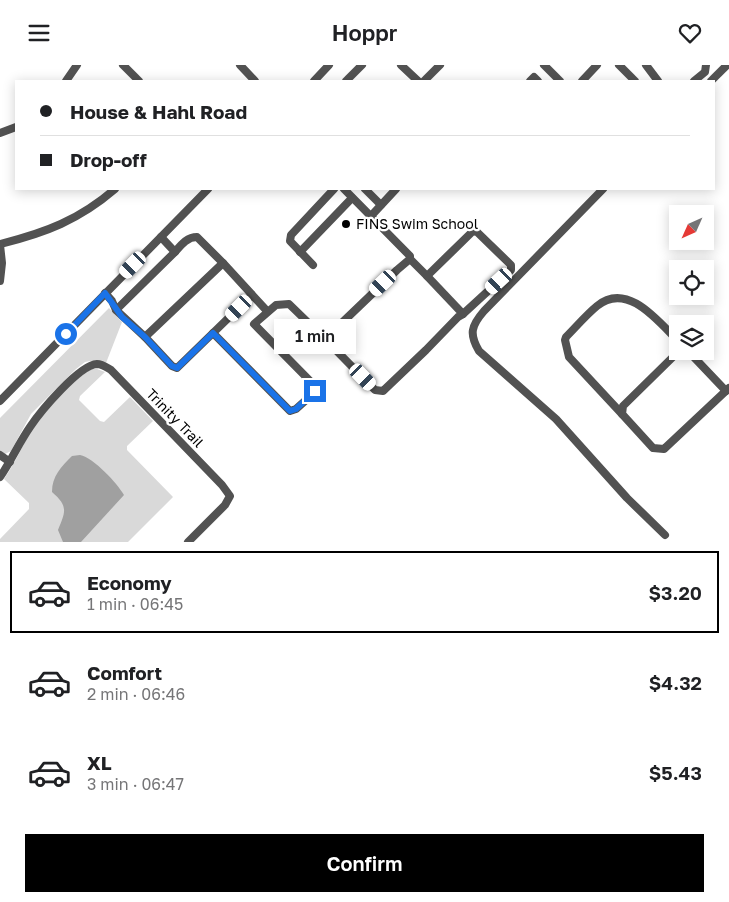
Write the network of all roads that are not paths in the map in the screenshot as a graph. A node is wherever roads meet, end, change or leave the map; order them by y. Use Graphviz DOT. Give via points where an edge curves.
graph roads {
  1 [pos="76,65"];
  2 [pos="123,65"];
  3 [pos="240,65"];
  4 [pos="329,65"];
  5 [pos="362,65"];
  6 [pos="401,65"];
  7 [pos="440,65"];
  8 [pos="544,65"];
  9 [pos="597,65"];
  10 [pos="619,65"];
  11 [pos="646,65"];
  12 [pos="706,65"];
  13 [pos="727,65"];
  14 [pos="409,78"];
  15 [pos="67,80"];
  16 [pos="138,80"];
  17 [pos="254,80"];
  18 [pos="315,80"];
  19 [pos="347,80"];
  20 [pos="425,80"];
  21 [pos="559,80"];
  22 [pos="583,80"];
  23 [pos="634,80"];
  24 [pos="657,80"];
  25 [pos="695,80"];
  26 [pos="711,80"];
  27 [pos="15,127"];
  28 [pos="0,133"];
  29 [pos="114,190"];
  30 [pos="207,190"];
  31 [pos="333,190"];
  32 [pos="345,190"];
  33 [pos="366,190"];
  34 [pos="395,190"];
  35 [pos="602,190"];
  36 [pos="352,198"];
  37 [pos="381,205"];
  38 [pos="371,216"];
  39 [pos="161,237"];
  40 [pos="0,245"];
  41 [pos="175,252"];
  42 [pos="300,252"];
  43 [pos="410,259"];
  44 [pos="223,263"];
  45 [pos="314,265"];
  46 [pos="427,276"];
  47 [pos="0,281"];
  48 [pos="105,293"];
  49 [pos="252,295"];
  50 [pos="116,310"];
  51 [pos="267,311"];
  52 [pos="464,314"];
  53 [pos="669,332"];
  54 [pos="213,333"];
  55 [pos="145,337"];
  56 [pos="325,339"];
  57 [pos="670,360"];
  58 [pos="697,360"];
  59 [pos="727,390"];
  60 [pos="0,401"];
  61 [pos="622,414"];
  62 [pos="0,455"];
  63 [pos="10,462"];
  64 [pos="0,477"];
  65 [pos="665,535"];
  66 [pos="188,542"];
  1 -- 15 [label="street"];
  2 -- 16 [label="street"];
  3 -- 17 [label="street"];
  4 -- 18 [label="street"];
  5 -- 19 [label="street"];
  6 -- 14 [label="street"];
  7 -- 20 [label="street"];
  8 -- 21 [label="street"];
  9 -- 22 [label="street"];
  10 -- 23 [label="street"];
  11 -- 24 [label="street"];
  12 -- 25 [label="street" via="705,72"];
  13 -- 26 [label="street"];
  27 -- 28 [label="street"];
  29 -- 40 [label="street" via="68,222"];
  30 -- 39 [label="street"];
  31 -- 42 [label="street" via="291,235 290,241"];
  32 -- 36 [label="street"];
  33 -- 37 [label="street"];
  34 -- 37 [label="street"];
  35 -- 65 [label="street" via="484,311 472,330 474,342 479,351 556,419 626,498"];
  36 -- 38 [label="street"];
  36 -- 42 [label="street"];
  37 -- 38 [label="street"];
  38 -- 43 [label="street"];
  39 -- 41 [label="street"];
  39 -- 48 [label="street"];
  40 -- 47 [label="street"];
  41 -- 44 [label="street" via="185,241 197,237"];
  41 -- 50 [label="street"];
  42 -- 45 [label="street"];
  43 -- 46 [label="street"];
  43 -- 56 [label="street"];
  44 -- 49 [label="street"];
  44 -- 55 [label="street"];
  46 -- 52 [label="street"];
  46 -- 52 [label="street" via="476,231 511,265 511,270"];
  48 -- 50 [label="street"];
  48 -- 60 [label="street"];
  49 -- 51 [label="street"];
  49 -- 54 [label="street"];
  50 -- 55 [label="street"];
  51 -- 54 [label="street" via="254,324 316,387 296,409 290,411"];
  51 -- 56 [label="street" via="276,305 289,304"];
  52 -- 56 [label="street" via="382,391 375,390"];
  53 -- 61 [label="street" via="646,309 622,298 598,305 566,337 569,357"];
  54 -- 55 [label="street" via="177,368"];
  57 -- 61 [label="street" via="623,406"];
  58 -- 59 [label="street"];
  59 -- 61 [label="street" via="664,449 653,448"];
  62 -- 63 [label="street"];
  63 -- 64 [label="street"];
  63 -- 66 [label="street, Trinity Trail" via="41,412 79,372 88,366 103,365 230,496"];
}
